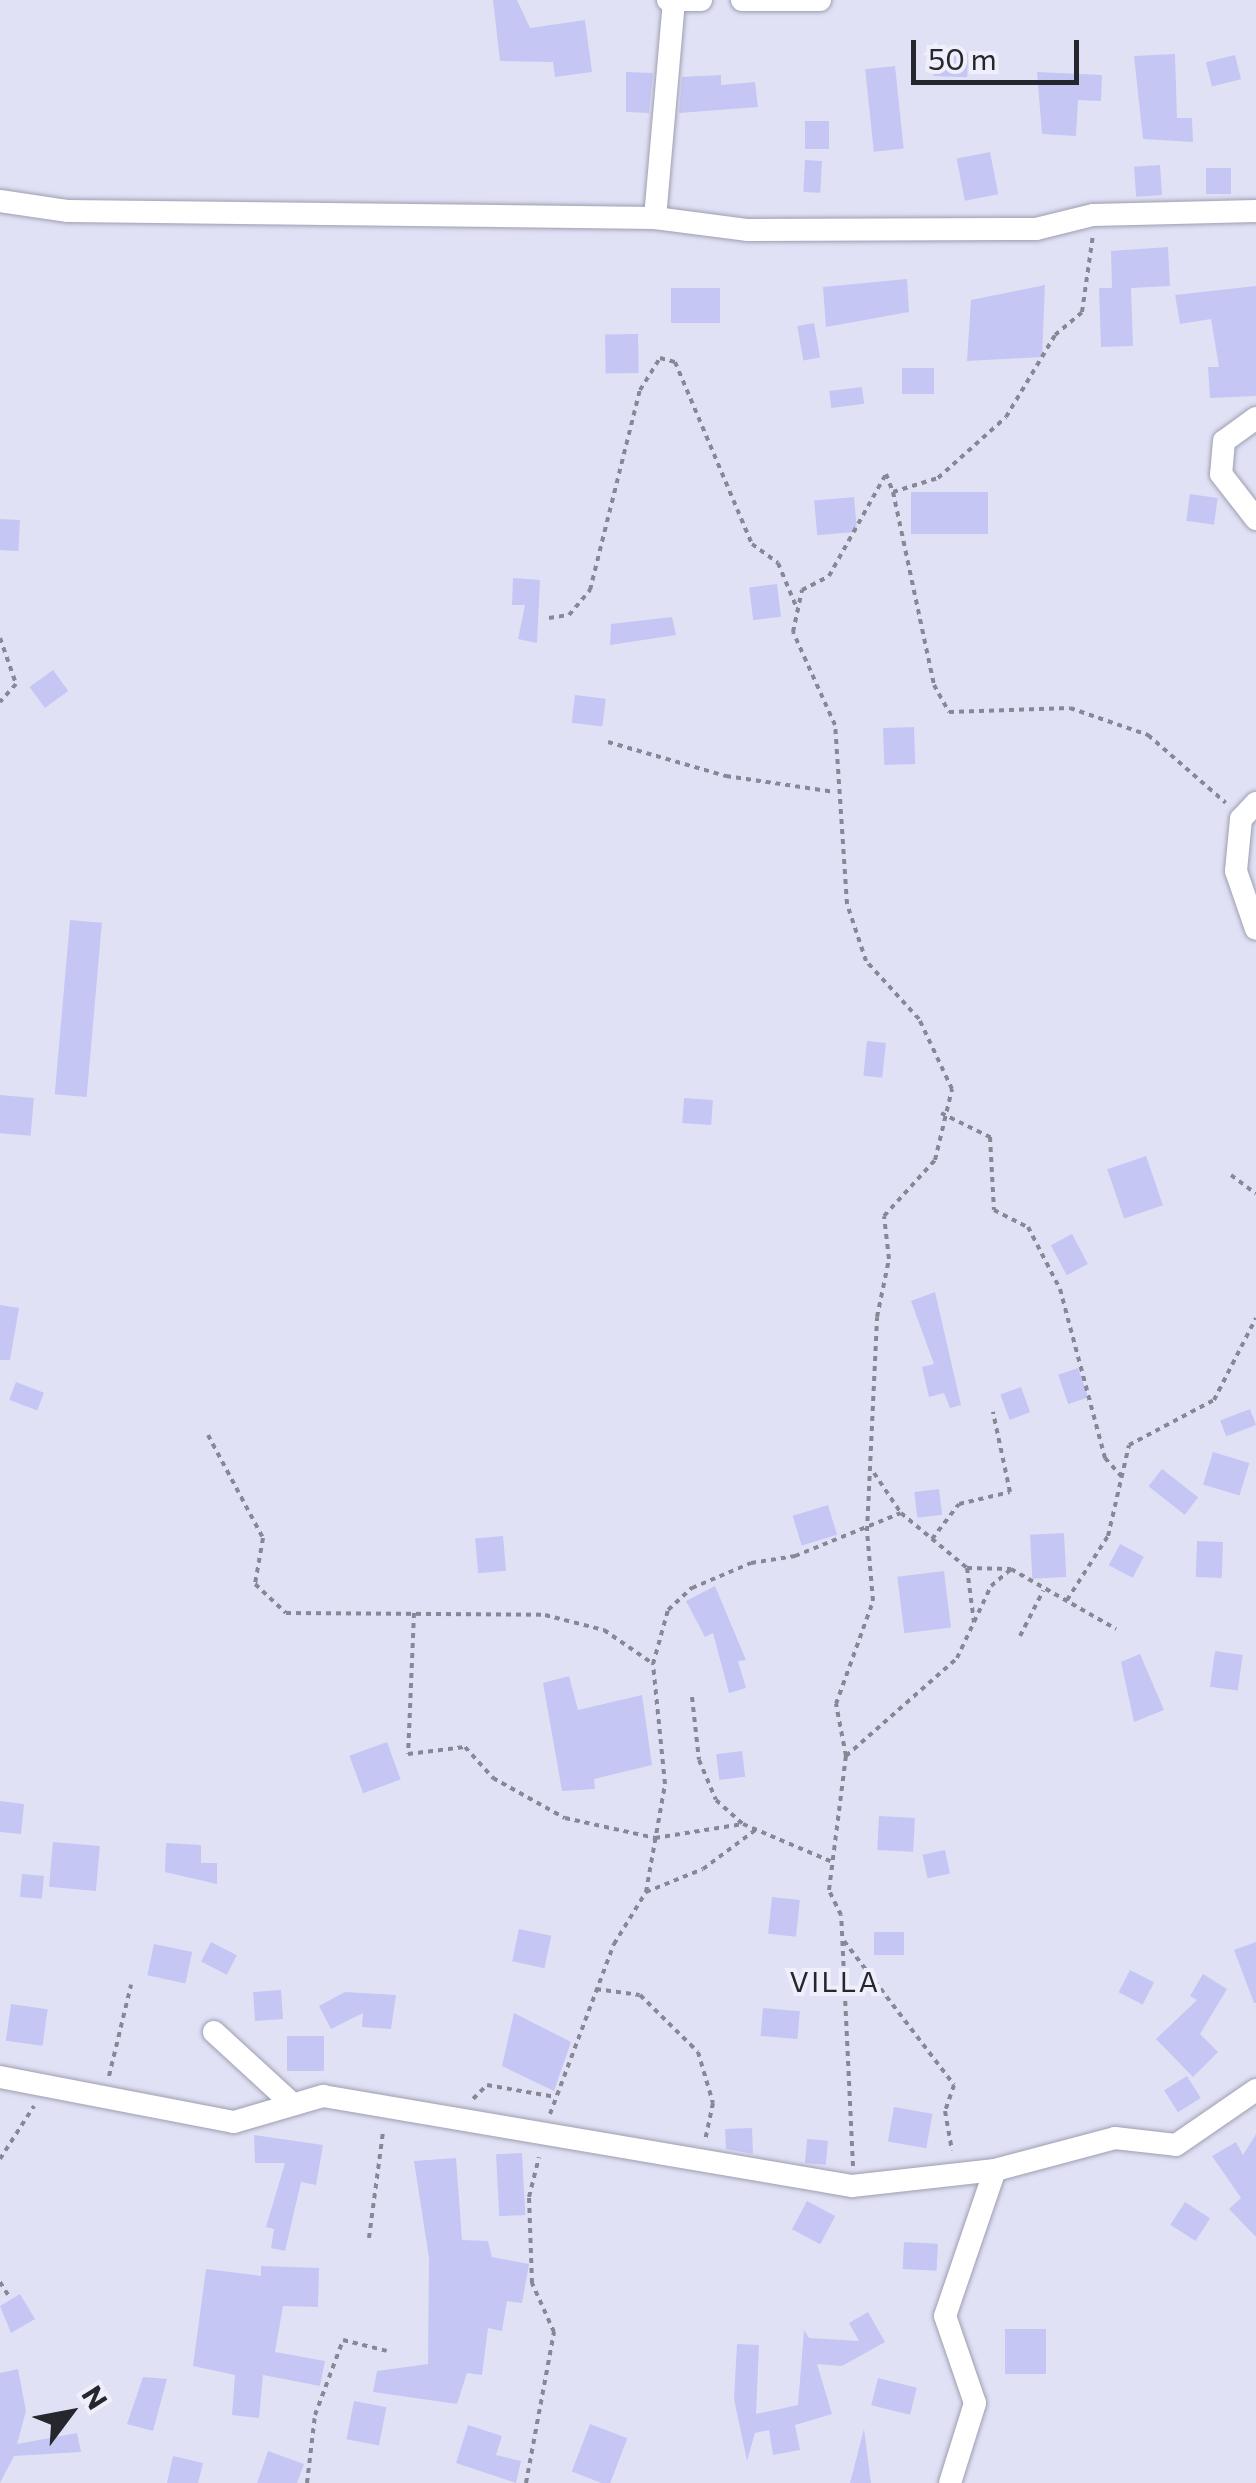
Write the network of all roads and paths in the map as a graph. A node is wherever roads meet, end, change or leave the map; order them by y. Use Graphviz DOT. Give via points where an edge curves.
graph roads {
  1 [pos="701,0"];
  2 [pos="742,0"];
  3 [pos="820,0"];
  4 [pos="672,1"];
  5 [pos="0,201"];
  6 [pos="1256,211"];
  7 [pos="1093,215"];
  8 [pos="655,218"];
  9 [pos="1256,418"];
  10 [pos="893,492"];
  11 [pos="1256,520"];
  12 [pos="798,611"];
  13 [pos="549,618"];
  14 [pos="0,638"];
  15 [pos="0,702"];
  16 [pos="608,742"];
  17 [pos="835,792"];
  18 [pos="1249,812"];
  19 [pos="1256,930"];
  20 [pos="940,1113"];
  21 [pos="1232,1175"];
  22 [pos="1256,1194"];
  23 [pos="1256,1318"];
  24 [pos="993,1412"];
  25 [pos="208,1435"];
  26 [pos="872,1470"];
  27 [pos="1122,1476"];
  28 [pos="901,1513"];
  29 [pos="867,1531"];
  30 [pos="932,1539"];
  31 [pos="967,1568"];
  32 [pos="1011,1569"];
  33 [pos="1043,1590"];
  34 [pos="1067,1600"];
  35 [pos="414,1613"];
  36 [pos="974,1623"];
  37 [pos="1116,1629"];
  38 [pos="1020,1636"];
  39 [pos="653,1664"];
  40 [pos="692,1697"];
  41 [pos="846,1756"];
  42 [pos="743,1824"];
  43 [pos="758,1828"];
  44 [pos="656,1838"];
  45 [pos="830,1861"];
  46 [pos="646,1892"];
  47 [pos="843,1940"];
  48 [pos="131,1985"];
  49 [pos="596,1990"];
  50 [pos="214,2032"];
  51 [pos="0,2077"];
  52 [pos="57,2087"];
  53 [pos="1256,2090"];
  54 [pos="112,2097"];
  55 [pos="556,2097"];
  56 [pos="288,2100"];
  57 [pos="402,2108"];
  58 [pos="455,2116"];
  59 [pos="544,2128"];
  60 [pos="705,2156"];
  61 [pos="0,2159"];
  62 [pos="994,2170"];
  63 [pos="958,2174"];
  64 [pos="852,2186"];
  65 [pos="369,2238"];
  66 [pos="0,2282"];
  67 [pos="8,2295"];
  68 [pos="388,2351"];
  69 [pos="307,2483"];
  70 [pos="526,2483"];
  71 [pos="950,2483"];
  1 -- 4 [label="street"];
  2 -- 3 [label="street"];
  4 -- 8 [label="street"];
  5 -- 8 [label="street" via="68,212"];
  6 -- 7 [label="street"];
  7 -- 8 [label="street" via="1017,229 748,230"];
  7 -- 10 [label="path" via="1082,312 1055,334 1006,417 938,478"];
  9 -- 11 [label="street" via="1224,441 1221,474"];
  10 -- 12 [label="path" via="886,474 868,518 829,576 802,590"];
  10 -- 18 [label="path" via="930,670 949,712 1070,708 1148,734"];
  12 -- 13 [label="path" via="778,563 752,544 675,362 660,358 640,390 590,590 569,614"];
  12 -- 17 [label="path" via="794,632 835,725"];
  14 -- 15 [label="path" via="16,684"];
  16 -- 17 [label="path" via="726,776"];
  17 -- 20 [label="path" via="847,904 866,961 919,1018 952,1089"];
  18 -- 19 [label="street" via="1236,870"];
  20 -- 26 [label="path" via="935,1160 884,1216"];
  20 -- 27 [label="path" via="990,1137 994,1210 1028,1227 1060,1289 1105,1458"];
  21 -- 22 [label="path"];
  23 -- 27 [label="path" via="1214,1400 1128,1445"];
  24 -- 30 [label="path" via="1010,1492 959,1504"];
  25 -- 35 [label="path" via="242,1485 263,1538 255,1584 286,1613"];
  26 -- 28 [label="path"];
  26 -- 29 [label="path"];
  27 -- 34 [label="path" via="1108,1536"];
  28 -- 29 [label="path"];
  28 -- 30 [label="path"];
  29 -- 39 [label="path" via="692,1588 668,1610"];
  29 -- 41 [label="path" via="873,1601 836,1704"];
  30 -- 31 [label="path"];
  31 -- 32 [label="path"];
  31 -- 36 [label="path"];
  32 -- 33 [label="path"];
  32 -- 36 [label="path"];
  33 -- 34 [label="path"];
  33 -- 38 [label="path"];
  34 -- 37 [label="path"];
  35 -- 39 [label="path" via="545,1615 604,1630"];
  35 -- 44 [label="path" via="408,1754 465,1747 493,1778 564,1818"];
  36 -- 41 [label="path" via="958,1658"];
  39 -- 44 [label="path" via="665,1784"];
  40 -- 42 [label="path" via="698,1760 716,1800"];
  41 -- 45 [label="path"];
  42 -- 43 [label="path"];
  42 -- 44 [label="path"];
  43 -- 45 [label="path"];
  43 -- 46 [label="path" via="703,1869"];
  44 -- 46 [label="path"];
  45 -- 47 [label="path"];
  46 -- 49 [label="path"];
  47 -- 63 [label="path" via="917,2025 954,2086 945,2111"];
  47 -- 64 [label="path"];
  48 -- 54 [label="path" via="107,2061"];
  49 -- 55 [label="path"];
  49 -- 60 [label="path" via="640,1995 698,2052 713,2103"];
  50 -- 56 [label="street"];
  51 -- 52 [label="street"];
  52 -- 54 [label="street"];
  52 -- 61 [label="path" via="31,2108"];
  53 -- 62 [label="street" via="1176,2146 1115,2138"];
  54 -- 56 [label="street" via="234,2122"];
  55 -- 58 [label="path" via="487,2085"];
  55 -- 59 [label="path"];
  56 -- 57 [label="street"];
  57 -- 58 [label="street"];
  57 -- 65 [label="path" via="377,2138"];
  58 -- 59 [label="street"];
  59 -- 60 [label="street"];
  59 -- 70 [label="path" via="528,2197 532,2283 554,2332"];
  60 -- 64 [label="street"];
  62 -- 63 [label="street"];
  62 -- 71 [label="street" via="946,2316 975,2403"];
  63 -- 64 [label="street"];
  66 -- 67 [label="path"];
  68 -- 69 [label="path" via="342,2340 315,2415"];
}
